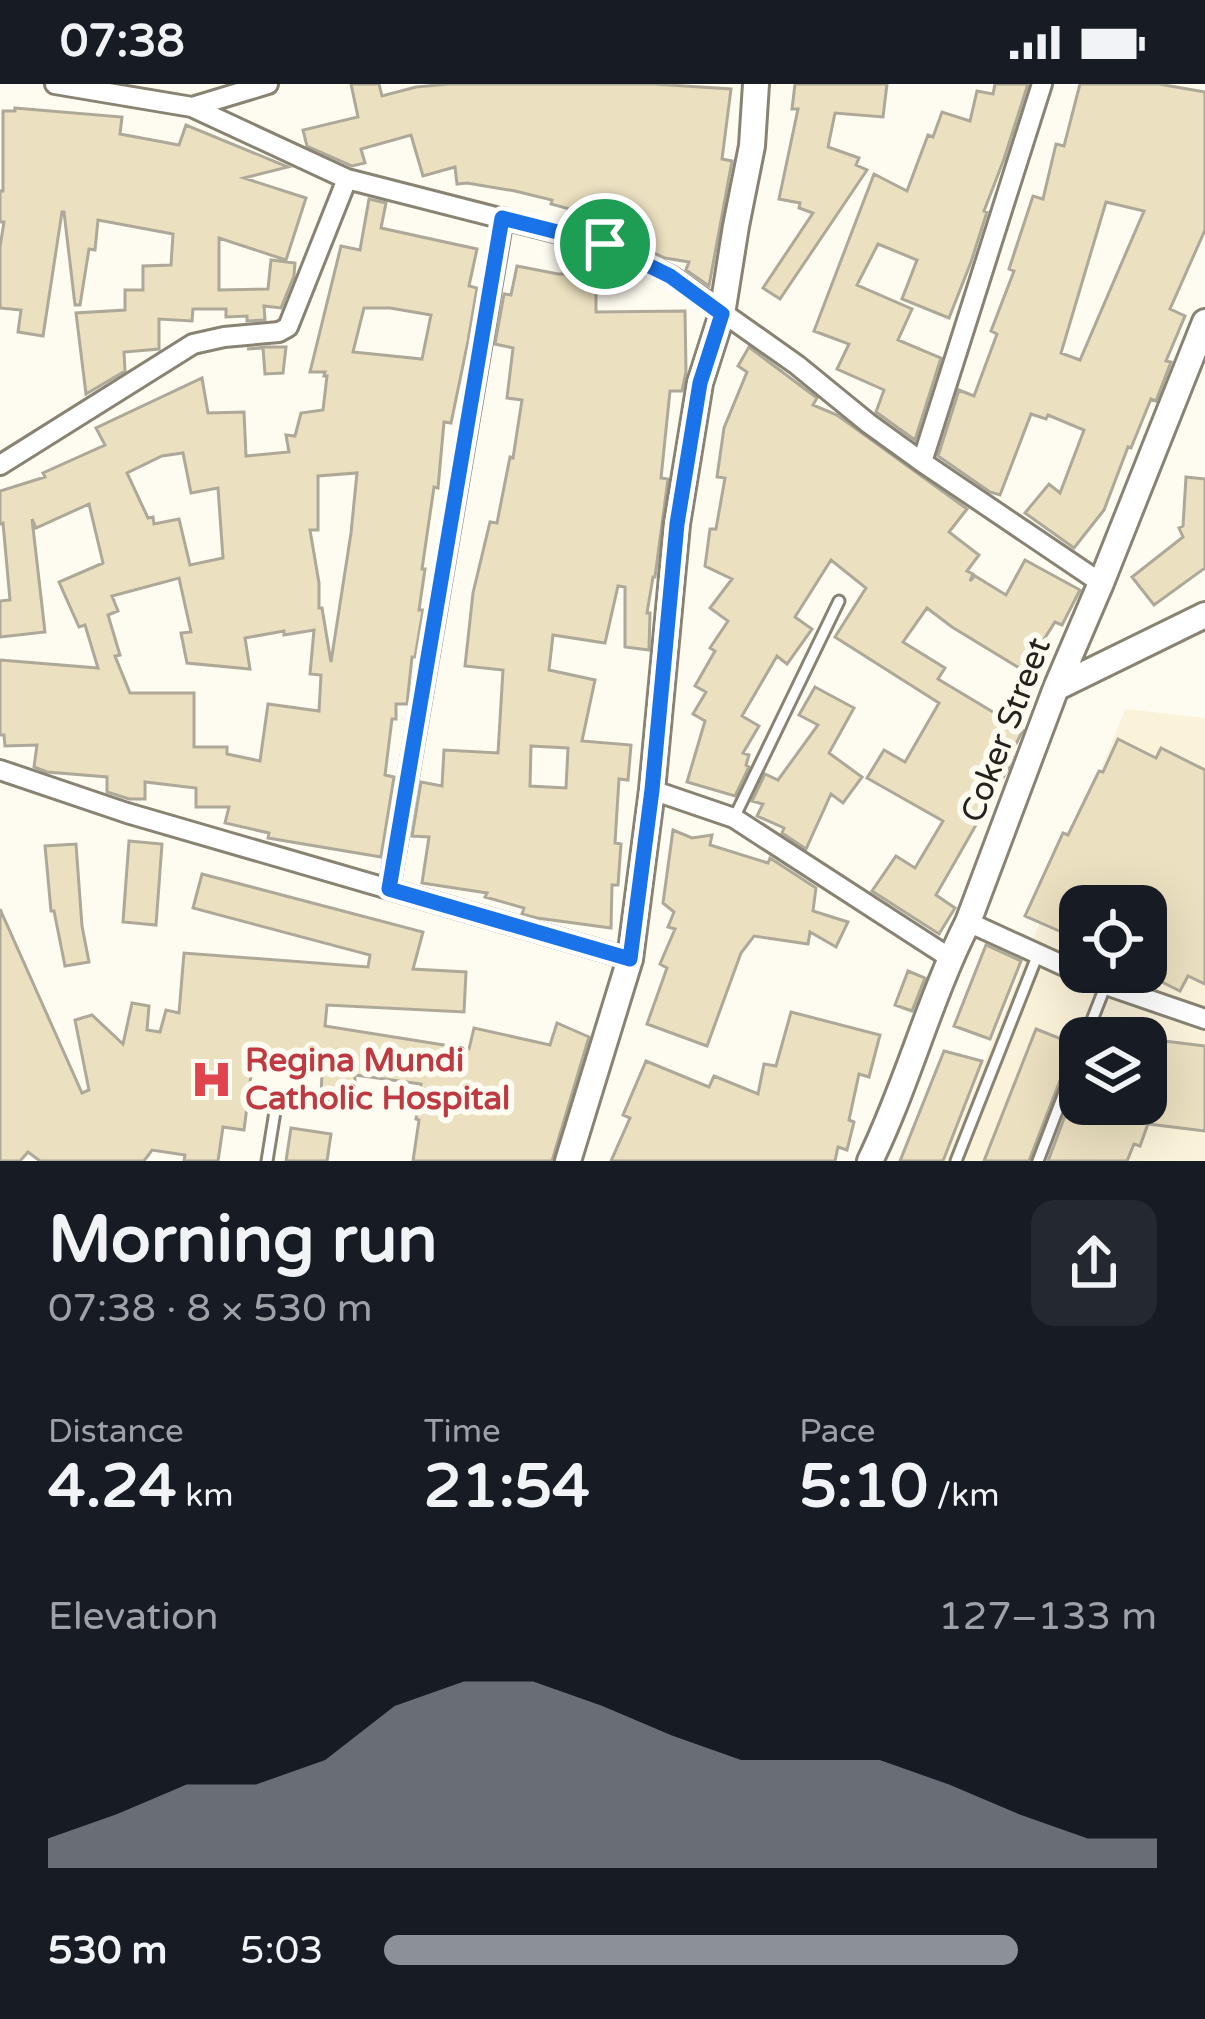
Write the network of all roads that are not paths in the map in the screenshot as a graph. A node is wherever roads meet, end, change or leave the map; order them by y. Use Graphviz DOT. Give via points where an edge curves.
graph roads {
  1 [pos="55,84"];
  2 [pos="268,84"];
  3 [pos="756,84"];
  4 [pos="1042,84"];
  5 [pos="192,107"];
  6 [pos="346,179"];
  7 [pos="502,218"];
  8 [pos="722,314"];
  9 [pos="1205,322"];
  10 [pos="922,462"];
  11 [pos="0,466"];
  12 [pos="1101,583"];
  13 [pos="839,601"];
  14 [pos="1205,615"];
  15 [pos="1056,688"];
  16 [pos="0,770"];
  17 [pos="652,790"];
  18 [pos="734,818"];
  19 [pos="389,889"];
  20 [pos="968,922"];
  21 [pos="1039,953"];
  22 [pos="950,958"];
  23 [pos="630,959"];
  24 [pos="1059,963"];
  25 [pos="1129,993"];
  26 [pos="1205,1019"];
  27 [pos="277,1099"];
  28 [pos="1059,1106"];
  29 [pos="267,1161"];
  30 [pos="568,1161"];
  31 [pos="870,1161"];
  32 [pos="956,1161"];
  33 [pos="1038,1161"];
  1 -- 5 [label="street"];
  2 -- 5 [label="street"];
  3 -- 8 [label="street"];
  4 -- 10 [label="street"];
  5 -- 6 [label="street"];
  6 -- 7 [label="street"];
  6 -- 11 [label="street" via="288,327 193,344"];
  7 -- 8 [label="street" via="605,244"];
  7 -- 19 [label="street"];
  8 -- 10 [label="street"];
  8 -- 17 [label="street" via="700,383 677,524"];
  9 -- 12 [label="street, Coker Street"];
  10 -- 12 [label="street"];
  12 -- 15 [label="street, Coker Street"];
  13 -- 18 [label="lane"];
  14 -- 15 [label="street"];
  15 -- 20 [label="street, Coker Street"];
  16 -- 19 [label="street"];
  17 -- 18 [label="street"];
  17 -- 23 [label="street"];
  18 -- 22 [label="street"];
  19 -- 23 [label="street"];
  20 -- 21 [label="street"];
  20 -- 22 [label="street, Coker Street"];
  21 -- 24 [label="street"];
  21 -- 32 [label="lane"];
  22 -- 31 [label="street, Coker Street"];
  23 -- 30 [label="street"];
  25 -- 26 [label="street"];
  27 -- 29 [label="lane"];
  28 -- 33 [label="lane"];
}
